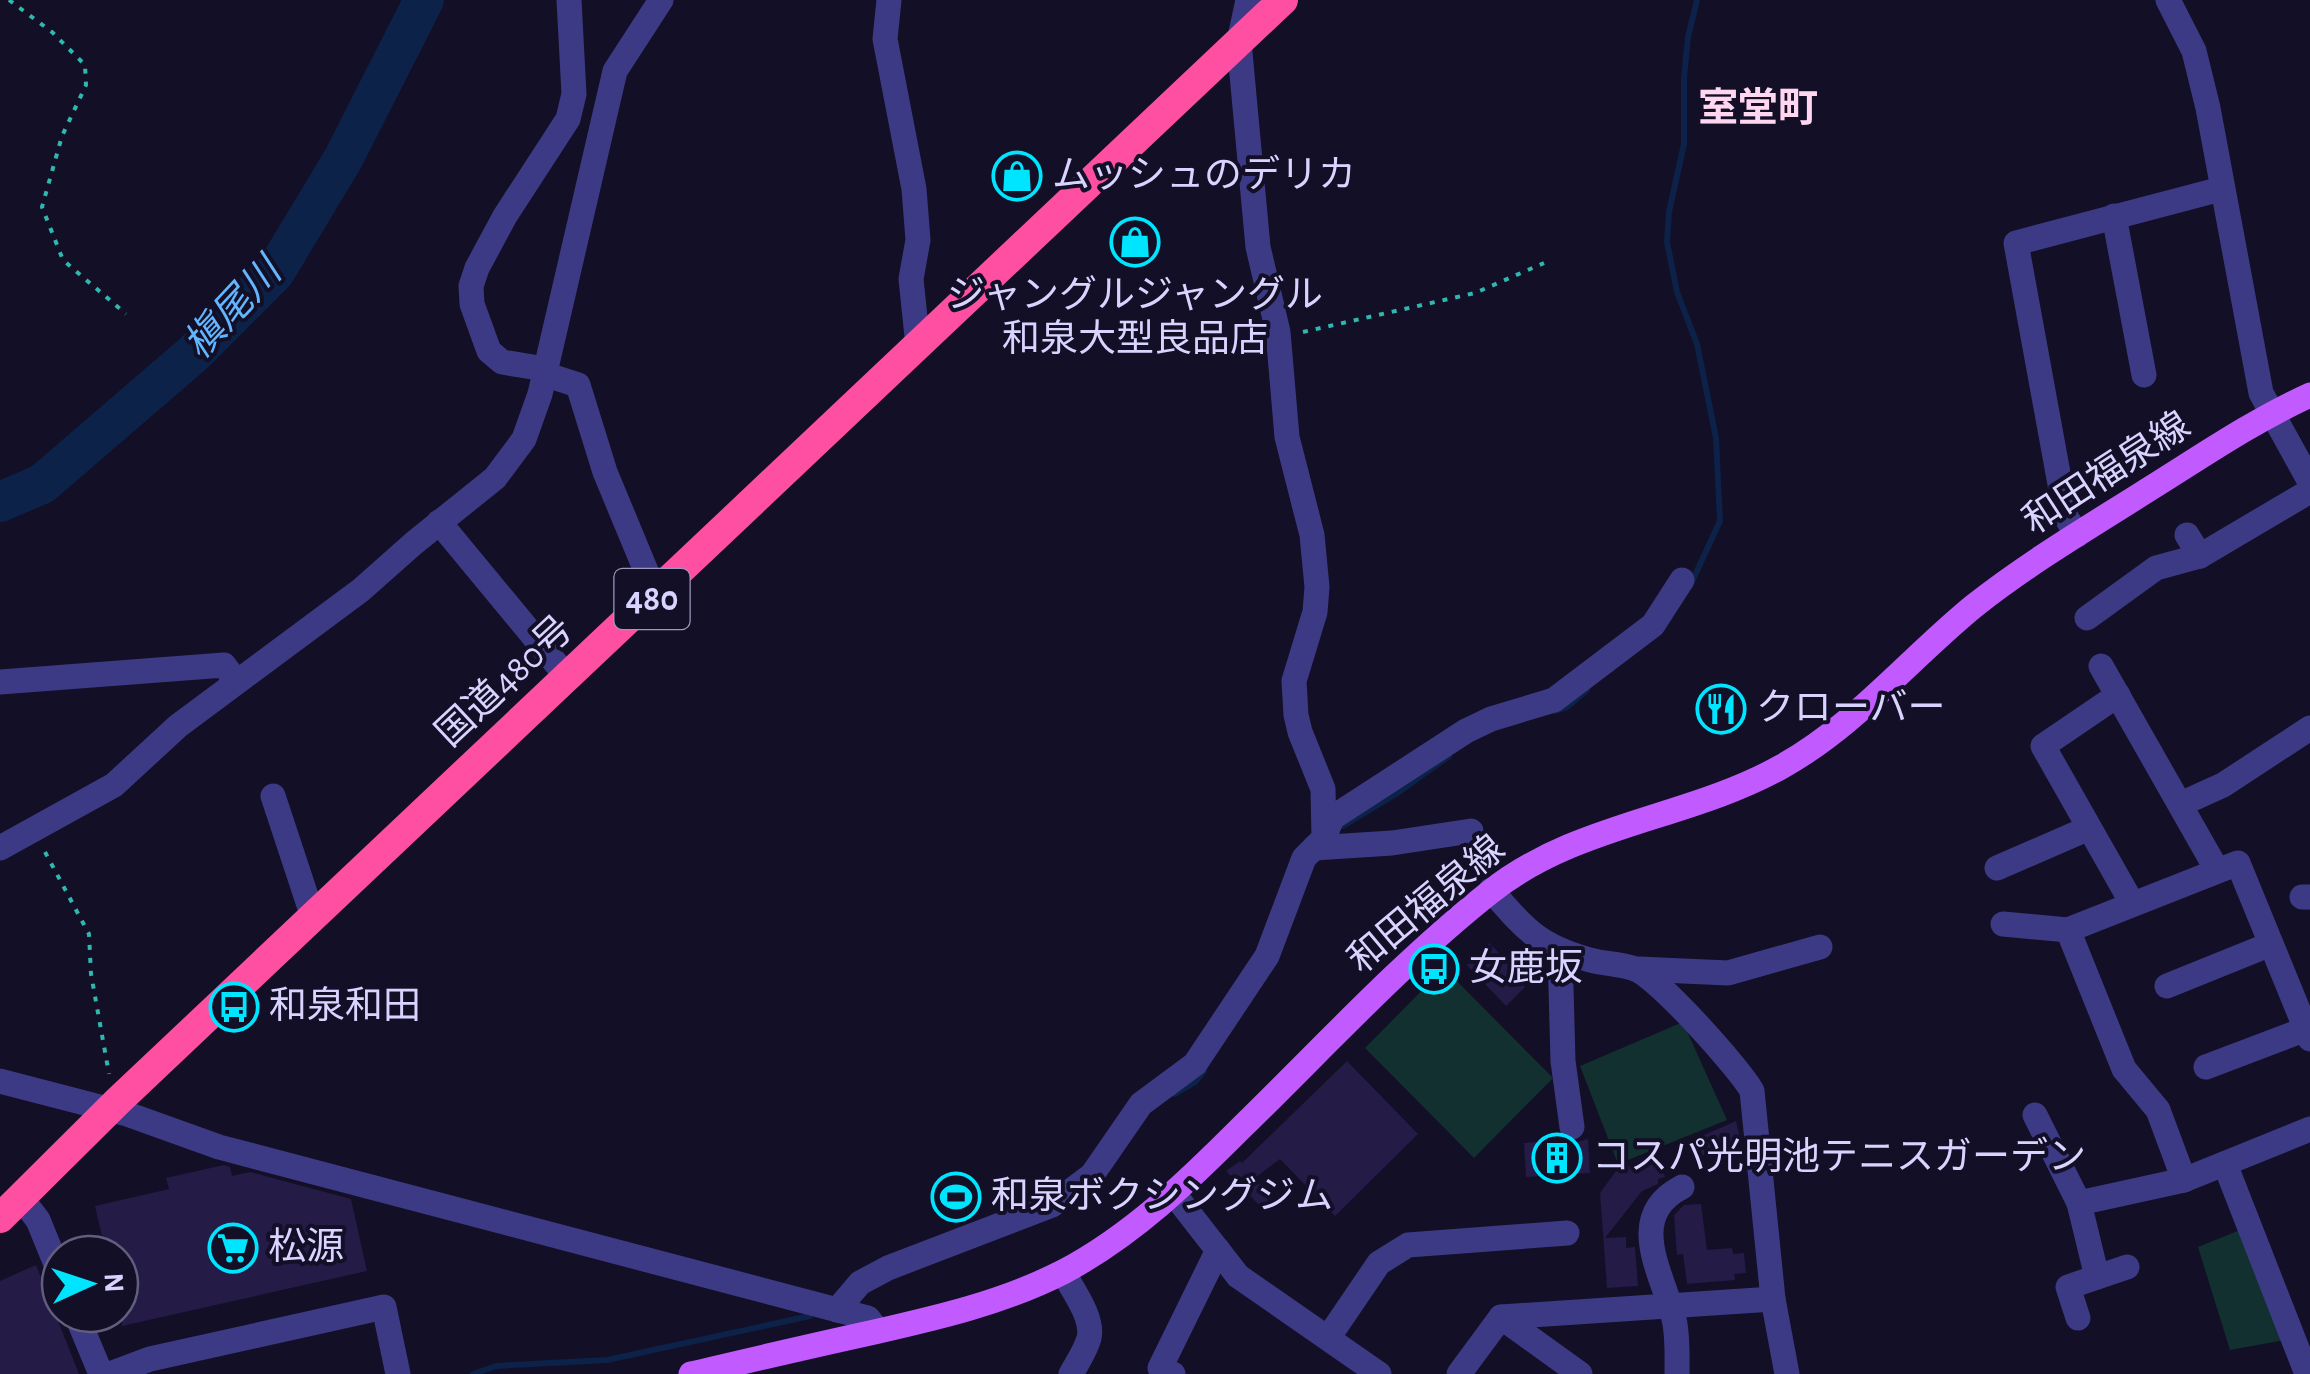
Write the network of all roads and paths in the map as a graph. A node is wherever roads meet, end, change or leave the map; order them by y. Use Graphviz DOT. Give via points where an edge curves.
graph roads {
  1 [pos="9,0"];
  2 [pos="569,0"];
  3 [pos="661,0"];
  4 [pos="889,0"];
  5 [pos="1248,0"];
  6 [pos="1284,0"];
  7 [pos="2168,0"];
  8 [pos="1239,42"];
  9 [pos="2221,189"];
  10 [pos="2114,216"];
  11 [pos="1544,262"];
  12 [pos="126,314"];
  13 [pos="1278,338"];
  14 [pos="918,346"];
  15 [pos="544,372"];
  16 [pos="2144,376"];
  17 [pos="2310,395"];
  18 [pos="2272,414"];
  19 [pos="2310,482"];
  20 [pos="2310,491"];
  21 [pos="439,522"];
  22 [pos="2077,535"];
  23 [pos="1682,580"];
  24 [pos="656,595"];
  25 [pos="2094,604"];
  26 [pos="2101,666"];
  27 [pos="568,678"];
  28 [pos="236,681"];
  29 [pos="0,682"];
  30 [pos="2118,695"];
  31 [pos="2310,728"];
  32 [pos="274,796"];
  33 [pos="2180,804"];
  34 [pos="2089,828"];
  35 [pos="34,830"];
  36 [pos="1471,831"];
  37 [pos="1319,843"];
  38 [pos="0,848"];
  39 [pos="1997,868"];
  40 [pos="2217,870"];
  41 [pos="1492,890"];
  42 [pos="2132,903"];
  43 [pos="314,917"];
  44 [pos="2003,924"];
  45 [pos="2068,930"];
  46 [pos="2271,944"];
  47 [pos="1820,947"];
  48 [pos="1560,952"];
  49 [pos="1639,969"];
  50 [pos="2167,986"];
  51 [pos="2308,1034"];
  52 [pos="2206,1068"];
  53 [pos="0,1081"];
  54 [pos="114,1105"];
  55 [pos="1572,1127"];
  56 [pos="2310,1129"];
  57 [pos="2036,1133"];
  58 [pos="2225,1164"];
  59 [pos="2184,1180"];
  60 [pos="1682,1187"];
  61 [pos="1174,1194"];
  62 [pos="2079,1203"];
  63 [pos="10,1208"];
  64 [pos="1567,1232"];
  65 [pos="44,1234"];
  66 [pos="1218,1250"];
  67 [pos="2127,1267"];
  68 [pos="1063,1272"];
  69 [pos="2097,1277"];
  70 [pos="1773,1299"];
  71 [pos="1670,1304"];
  72 [pos="837,1310"];
  73 [pos="1501,1317"];
  74 [pos="2078,1318"];
  75 [pos="878,1331"];
  76 [pos="84,1334"];
  77 [pos="1328,1338"];
  78 [pos="1348,1364"];
  79 [pos="101,1374"];
  80 [pos="110,1374"];
  81 [pos="398,1374"];
  82 [pos="691,1374"];
  83 [pos="1071,1374"];
  84 [pos="1174,1374"];
  85 [pos="1379,1374"];
  86 [pos="1459,1374"];
  87 [pos="1580,1374"];
  88 [pos="1677,1374"];
  89 [pos="1787,1374"];
  90 [pos="2306,1374"];
  1 -- 12 [label="path" via="85,65 86,85 62,136 42,206 63,260"];
  2 -- 15 [label="street" via="574,94 568,120 505,216 471,286 489,351 502,362"];
  3 -- 15 [label="street" via="615,71"];
  4 -- 14 [label="street" via="885,39 914,189 918,240 911,279"];
  5 -- 8 [label="street"];
  6 -- 8 [label="highway, 国道480号 / 480"];
  7 -- 9 [label="street" via="2194,51"];
  8 -- 13 [label="street" via="1258,246"];
  8 -- 14 [label="highway, 国道480号 / 480"];
  9 -- 10 [label="street"];
  9 -- 18 [label="street" via="2261,392"];
  10 -- 16 [label="street" via="2145,321"];
  10 -- 22 [label="street" via="2016,243 2066,517"];
  11 -- 13 [label="path" via="1475,293"];
  13 -- 37 [label="street" via="1287,437 1312,534 1317,587 1294,681 1300,732 1323,789"];
  14 -- 24 [label="highway, 国道480号 / 480"];
  15 -- 21 [label="street" via="524,439 494,478"];
  15 -- 24 [label="street" via="578,385"];
  17 -- 18 [label="main road, 和田福泉線"];
  18 -- 19 [label="street"];
  18 -- 22 [label="main road, 和田福泉線"];
  20 -- 25 [label="street" via="2193,545"];
  21 -- 27 [label="street"];
  21 -- 28 [label="street" via="362,590"];
  22 -- 41 [label="main road, 和田福泉線" via="1975,606 1829,736 1780,768 1562,849"];
  23 -- 37 [label="street" via="1652,625 1554,700 1466,731 1332,818"];
  24 -- 27 [label="highway, 国道480号 / 480"];
  26 -- 30 [label="street"];
  27 -- 43 [label="highway, 国道480号 / 480"];
  28 -- 29 [label="street" via="224,665"];
  28 -- 35 [label="street" via="114,785"];
  30 -- 33 [label="street"];
  30 -- 34 [label="street" via="2043,746"];
  31 -- 33 [label="street" via="2223,785"];
  32 -- 43 [label="street"];
  33 -- 40 [label="street"];
  34 -- 39 [label="street"];
  34 -- 42 [label="street"];
  35 -- 38 [label="street"];
  35 -- 54 [label="path" via="89,934"];
  36 -- 37 [label="street"];
  37 -- 72 [label="street" via="1304,858 1267,956 1195,1064 1142,1104 1092,1176 1052,1205 888,1268 860,1283"];
  40 -- 42 [label="street"];
  40 -- 46 [label="street" via="2238,863"];
  41 -- 48 [label="street" via="1535,939"];
  41 -- 61 [label="main road, 和田福泉線"];
  42 -- 45 [label="street"];
  43 -- 54 [label="highway, 国道480号 / 480"];
  44 -- 45 [label="street"];
  45 -- 59 [label="street" via="2124,1069 2158,1110"];
  46 -- 50 [label="street"];
  46 -- 51 [label="street"];
  47 -- 49 [label="street" via="1728,973"];
  48 -- 49 [label="street"];
  48 -- 55 [label="street"];
  49 -- 70 [label="street" via="1723,1050 1752,1091"];
  51 -- 52 [label="street"];
  53 -- 54 [label="street"];
  54 -- 63 [label="highway, 国道480号 / 480"];
  54 -- 72 [label="street" via="219,1147"];
  56 -- 58 [label="street"];
  57 -- 62 [label="street"];
  58 -- 59 [label="street"];
  58 -- 90 [label="street"];
  59 -- 62 [label="street"];
  60 -- 71 [label="street" via="1668,1194 1650,1230"];
  61 -- 66 [label="street"];
  61 -- 68 [label="main road, 和田福泉線"];
  62 -- 69 [label="street"];
  63 -- 65 [label="street" via="38,1220"];
  64 -- 77 [label="street" via="1408,1245 1379,1262"];
  66 -- 77 [label="street" via="1238,1276"];
  66 -- 84 [label="street" via="1160,1368"];
  67 -- 69 [label="street"];
  68 -- 75 [label="main road, 和田福泉線" via="950,1315"];
  68 -- 83 [label="street" via="1089,1330"];
  69 -- 74 [label="street" via="2068,1287"];
  70 -- 71 [label="street"];
  70 -- 89 [label="street"];
  71 -- 73 [label="street"];
  71 -- 88 [label="street"];
  72 -- 75 [label="street" via="868,1318"];
  73 -- 86 [label="street"];
  73 -- 87 [label="street"];
  75 -- 82 [label="main road, 和田福泉線"];
  76 -- 79 [label="street"];
  77 -- 78 [label="street"];
  78 -- 85 [label="street"];
  80 -- 81 [label="street" via="150,1359 384,1307"];
}
